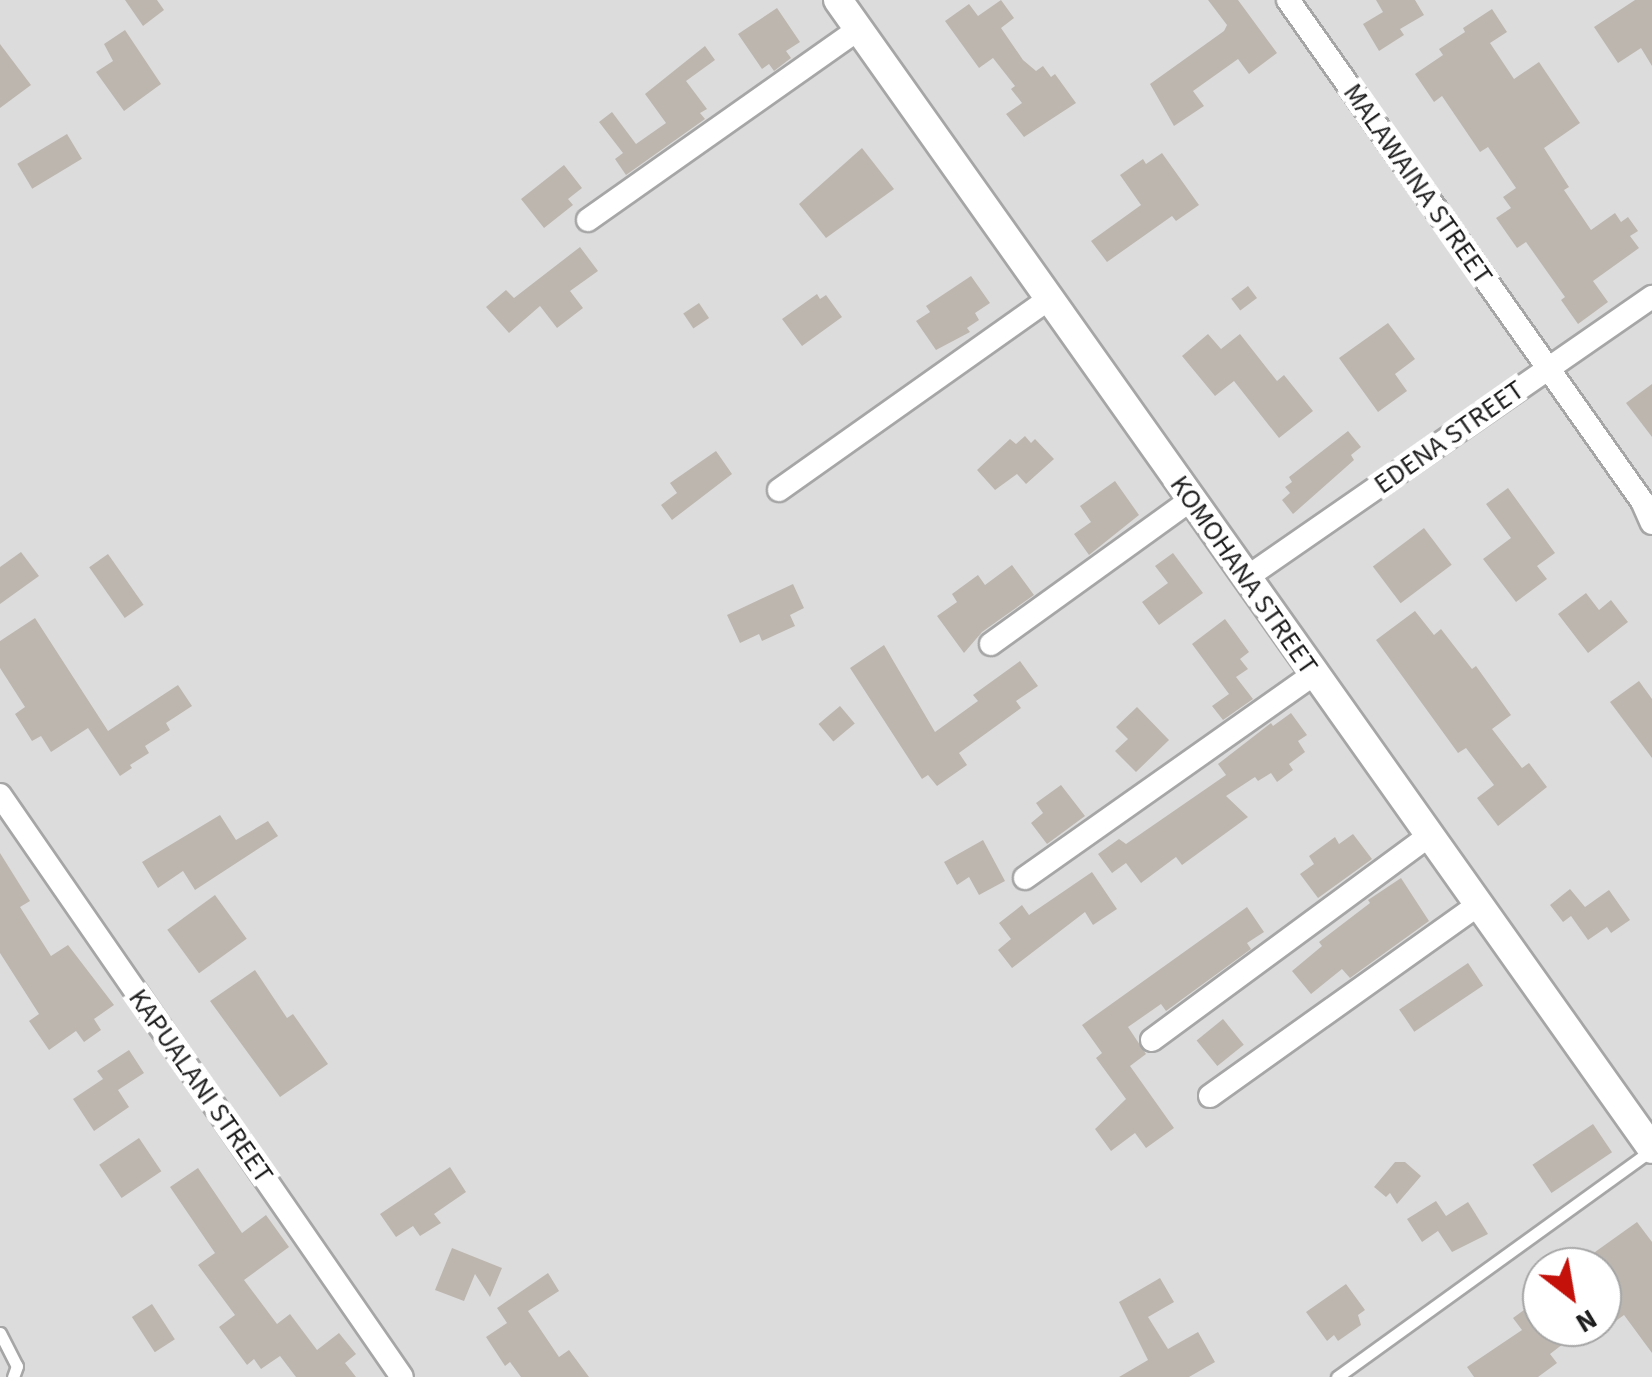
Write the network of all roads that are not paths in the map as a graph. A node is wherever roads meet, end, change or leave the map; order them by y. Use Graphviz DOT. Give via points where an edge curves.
graph roads {
  1 [pos="838,0"];
  2 [pos="1288,0"];
  3 [pos="859,29"];
  4 [pos="588,220"];
  5 [pos="1652,297"];
  6 [pos="1049,299"];
  7 [pos="1548,368"];
  8 [pos="779,490"];
  9 [pos="1191,500"];
  10 [pos="1652,522"];
  11 [pos="1246,578"];
  12 [pos="991,644"];
  13 [pos="1314,674"];
  14 [pos="0,795"];
  15 [pos="1429,836"];
  16 [pos="1026,878"];
  17 [pos="1478,905"];
  18 [pos="1152,1040"];
  19 [pos="1210,1096"];
  20 [pos="1652,1150"];
  21 [pos="0,1333"];
  22 [pos="13,1377"];
  23 [pos="402,1377"];
  24 [pos="1338,1377"];
  1 -- 3 [label="street, KOMOHANA STREET"];
  2 -- 7 [label="street, MALAWAINA STREET"];
  3 -- 4 [label="street"];
  3 -- 6 [label="street, KOMOHANA STREET"];
  5 -- 7 [label="street, EDENA STREET"];
  6 -- 8 [label="street"];
  6 -- 9 [label="street, KOMOHANA STREET"];
  7 -- 10 [label="street, MALAWAINA STREET"];
  7 -- 11 [label="street, EDENA STREET"];
  9 -- 11 [label="street, KOMOHANA STREET"];
  9 -- 12 [label="street"];
  11 -- 13 [label="street, KOMOHANA STREET"];
  13 -- 15 [label="street, KOMOHANA STREET"];
  13 -- 16 [label="street"];
  14 -- 23 [label="street, KAPUALANI STREET"];
  15 -- 17 [label="street, KOMOHANA STREET"];
  15 -- 18 [label="street"];
  17 -- 19 [label="street"];
  17 -- 20 [label="street, KOMOHANA STREET"];
  20 -- 24 [label="lane"];
  21 -- 22 [label="lane" via="17,1366"];
}
